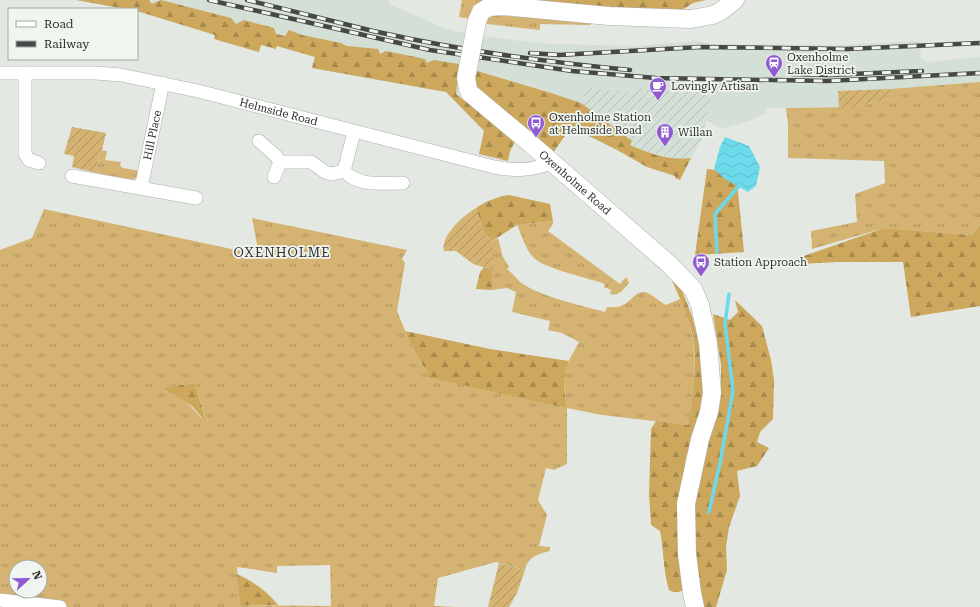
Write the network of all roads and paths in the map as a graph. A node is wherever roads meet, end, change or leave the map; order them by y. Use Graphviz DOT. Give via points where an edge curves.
graph roads {
  1 [pos="735,0"];
  2 [pos="0,73"];
  3 [pos="25,73"];
  4 [pos="163,83"];
  5 [pos="354,132"];
  6 [pos="259,141"];
  7 [pos="280,162"];
  8 [pos="553,162"];
  9 [pos="39,163"];
  10 [pos="344,171"];
  11 [pos="72,176"];
  12 [pos="274,177"];
  13 [pos="403,184"];
  14 [pos="141,188"];
  15 [pos="196,198"];
  16 [pos="0,600"];
  17 [pos="60,607"];
  18 [pos="695,607"];
  1 -- 8 [label="main road, Oxenholme Road, bridge" via="713,15 691,19 609,16 502,6 489,7 481,12 466,78 468,89"];
  2 -- 3 [label="street, Helmside Road"];
  3 -- 4 [label="street, Helmside Road" via="107,73"];
  3 -- 9 [label="street" via="25,154 29,160"];
  4 -- 5 [label="street, Helmside Road"];
  4 -- 14 [label="street, Hill Place"];
  5 -- 8 [label="street, Helmside Road" via="511,170 535,169"];
  5 -- 10 [label="street"];
  6 -- 7 [label="street"];
  7 -- 10 [label="street" via="311,162 332,174"];
  7 -- 12 [label="street"];
  8 -- 18 [label="main road, Oxenholme Road" via="677,272 693,289 700,305 708,344 712,393 686,504 687,554"];
  10 -- 13 [label="street" via="350,177 363,182"];
  11 -- 14 [label="street"];
  14 -- 15 [label="street"];
  16 -- 17 [label="street"];
}
